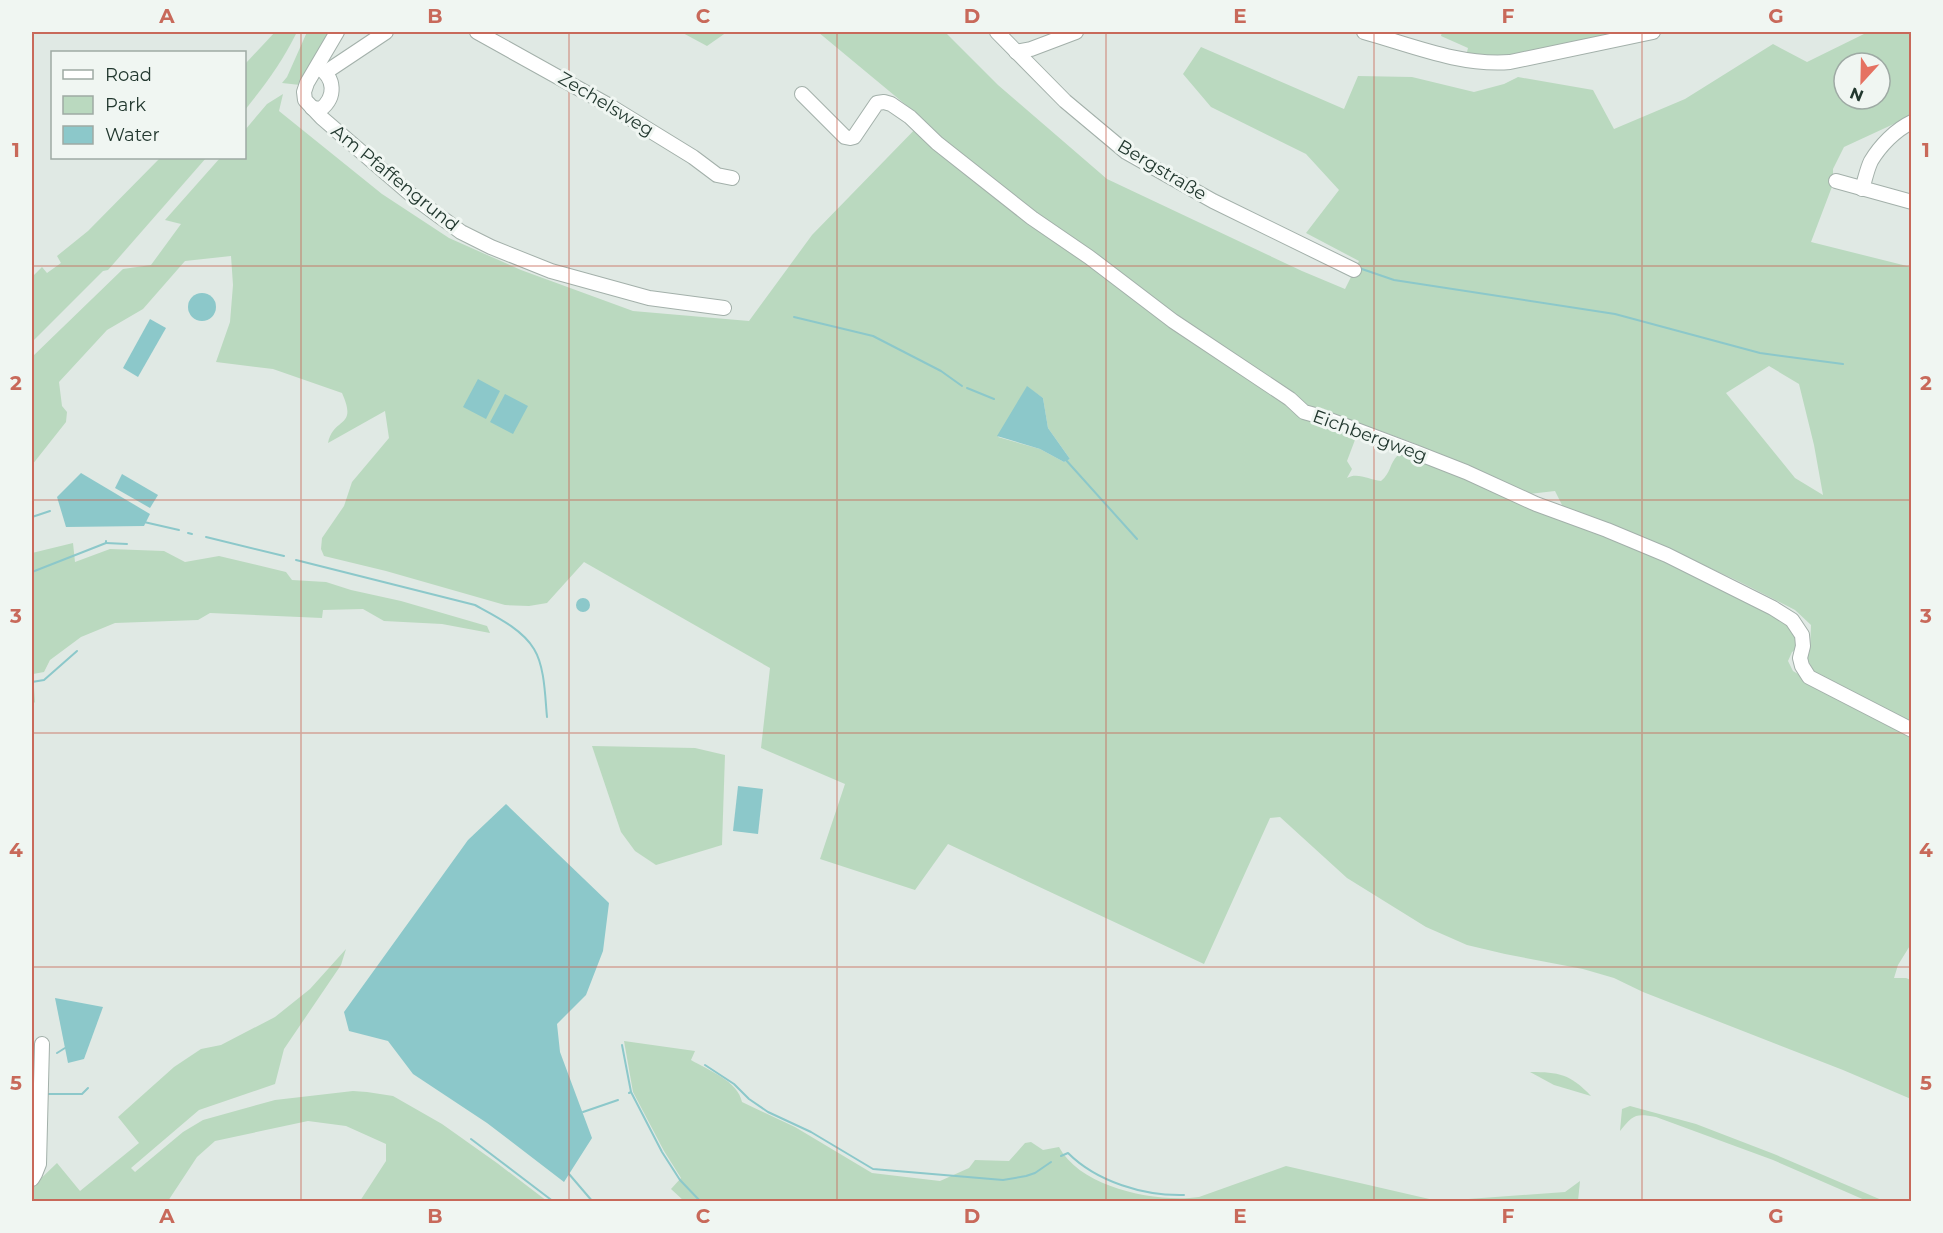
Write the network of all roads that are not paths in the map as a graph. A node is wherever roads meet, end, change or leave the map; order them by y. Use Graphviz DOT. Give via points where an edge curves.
graph roads {
  1 [pos="337,32"];
  2 [pos="386,32"];
  3 [pos="477,32"];
  4 [pos="997,32"];
  5 [pos="1076,32"];
  6 [pos="1364,32"];
  7 [pos="1653,32"];
  8 [pos="1016,52"];
  9 [pos="322,69"];
  10 [pos="802,94"];
  11 [pos="312,108"];
  12 [pos="1911,122"];
  13 [pos="732,178"];
  14 [pos="1836,181"];
  15 [pos="1862,189"];
  16 [pos="1911,202"];
  17 [pos="1354,270"];
  18 [pos="724,308"];
  19 [pos="1911,730"];
  20 [pos="42,1044"];
  21 [pos="32,1179"];
  1 -- 9 [label="street"];
  2 -- 9 [label="street"];
  3 -- 13 [label="street, Zechelsweg" via="610,106 717,175"];
  4 -- 8 [label="street, Bergstraße"];
  5 -- 8 [label="street"];
  6 -- 7 [label="street" via="1491,64"];
  8 -- 17 [label="street, Bergstraße" via="1065,101 1126,152 1213,201"];
  9 -- 11 [label="street" via="303,92"];
  9 -- 11 [label="street, Am Pfaffengrund" via="333,89 328,104 321,109"];
  10 -- 19 [label="street, Eichbergweg" via="850,138 877,103 891,104 1032,218 1304,412 1415,452 1607,530 1773,608 1792,620 1802,635 1800,658 1809,677"];
  11 -- 18 [label="street, Am Pfaffengrund" via="416,199 478,241 551,271 649,297"];
  12 -- 15 [label="street" via="1882,145 1870,163"];
  14 -- 15 [label="street"];
  15 -- 16 [label="street"];
  20 -- 21 [label="street" via="39,1164"];
}
